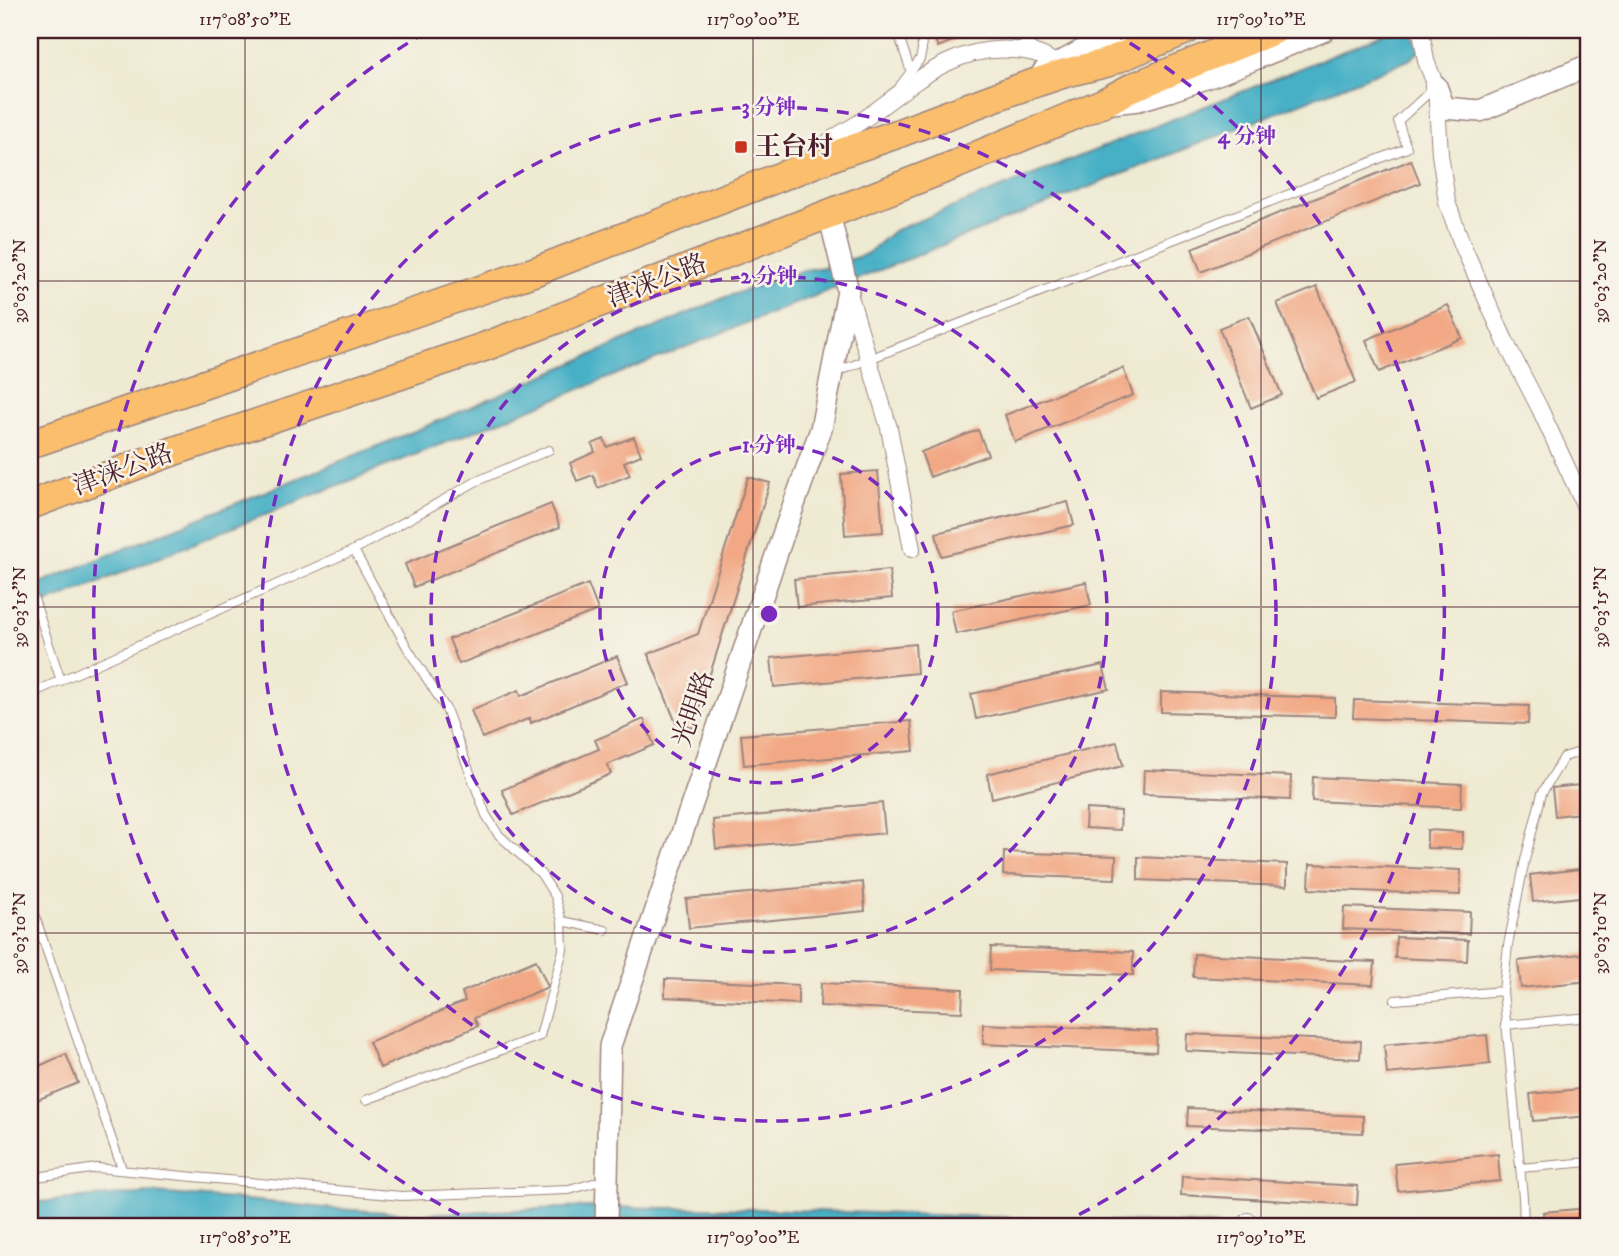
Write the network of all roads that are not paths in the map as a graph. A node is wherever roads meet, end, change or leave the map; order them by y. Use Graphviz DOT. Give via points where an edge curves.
graph roads {
  1 [pos="897,30"];
  2 [pos="921,30"];
  3 [pos="1012,30"];
  4 [pos="1129,30"];
  5 [pos="1186,30"];
  6 [pos="1274,30"];
  7 [pos="1325,30"];
  8 [pos="1421,30"];
  9 [pos="1054,64"];
  10 [pos="1589,65"];
  11 [pos="911,72"];
  12 [pos="1436,86"];
  13 [pos="890,100"];
  14 [pos="1103,103"];
  15 [pos="796,171"];
  16 [pos="829,214"];
  17 [pos="848,291"];
  18 [pos="868,359"];
  19 [pos="832,374"];
  20 [pos="30,444"];
  21 [pos="550,450"];
  22 [pos="30,505"];
  23 [pos="1589,515"];
  24 [pos="912,549"];
  25 [pos="354,550"];
  26 [pos="30,587"];
  27 [pos="61,681"];
  28 [pos="30,694"];
  29 [pos="1589,749"];
  30 [pos="30,902"];
  31 [pos="562,921"];
  32 [pos="605,930"];
  33 [pos="1503,991"];
  34 [pos="1395,1000"];
  35 [pos="1589,1017"];
  36 [pos="1505,1025"];
  37 [pos="366,1100"];
  38 [pos="1589,1162"];
  39 [pos="1520,1168"];
  40 [pos="122,1169"];
  41 [pos="30,1178"];
  42 [pos="606,1186"];
  43 [pos="606,1226"];
  44 [pos="1524,1226"];
  1 -- 11 [label="lane"];
  2 -- 11 [label="lane" via="922,55"];
  3 -- 9 [label="lane"];
  4 -- 9 [label="street"];
  5 -- 9 [label="highway, 津涞公路" via="1106,63"];
  6 -- 14 [label="highway, 津涞公路"];
  7 -- 14 [label="street" via="1169,92"];
  8 -- 12 [label="street"];
  9 -- 13 [label="street" via="1009,49 974,52 939,66"];
  9 -- 15 [label="highway, 津涞公路" via="1014,90"];
  10 -- 12 [label="street" via="1480,111 1444,108"];
  11 -- 13 [label="lane"];
  12 -- 18 [label="lane" via="1398,121 1407,148"];
  12 -- 23 [label="street" via="1447,202 1506,343"];
  13 -- 15 [label="street" via="831,140"];
  14 -- 16 [label="highway, 津涞公路"];
  15 -- 20 [label="highway, 津涞公路" via="536,271"];
  16 -- 17 [label="street, 光明路"];
  16 -- 22 [label="highway, 津涞公路" via="484,346"];
  17 -- 18 [label="street"];
  17 -- 19 [label="street, 光明路"];
  18 -- 19 [label="lane"];
  18 -- 24 [label="street" via="889,428"];
  19 -- 42 [label="street, 光明路" via="821,429 610,1046"];
  21 -- 25 [label="lane" via="477,481"];
  25 -- 27 [label="lane"];
  25 -- 31 [label="lane" via="446,709 486,815 498,834 541,874 555,896"];
  26 -- 27 [label="lane"];
  27 -- 28 [label="lane"];
  29 -- 33 [label="lane" via="1564,757 1542,793 1508,946"];
  30 -- 40 [label="lane"];
  31 -- 32 [label="lane"];
  31 -- 37 [label="lane" via="563,950 540,1036"];
  33 -- 34 [label="lane"];
  33 -- 36 [label="lane"];
  35 -- 36 [label="lane"];
  36 -- 39 [label="lane"];
  38 -- 39 [label="lane"];
  39 -- 44 [label="lane"];
  40 -- 41 [label="lane"];
  40 -- 42 [label="lane" via="401,1196"];
  42 -- 43 [label="street, 光明路"];
}
